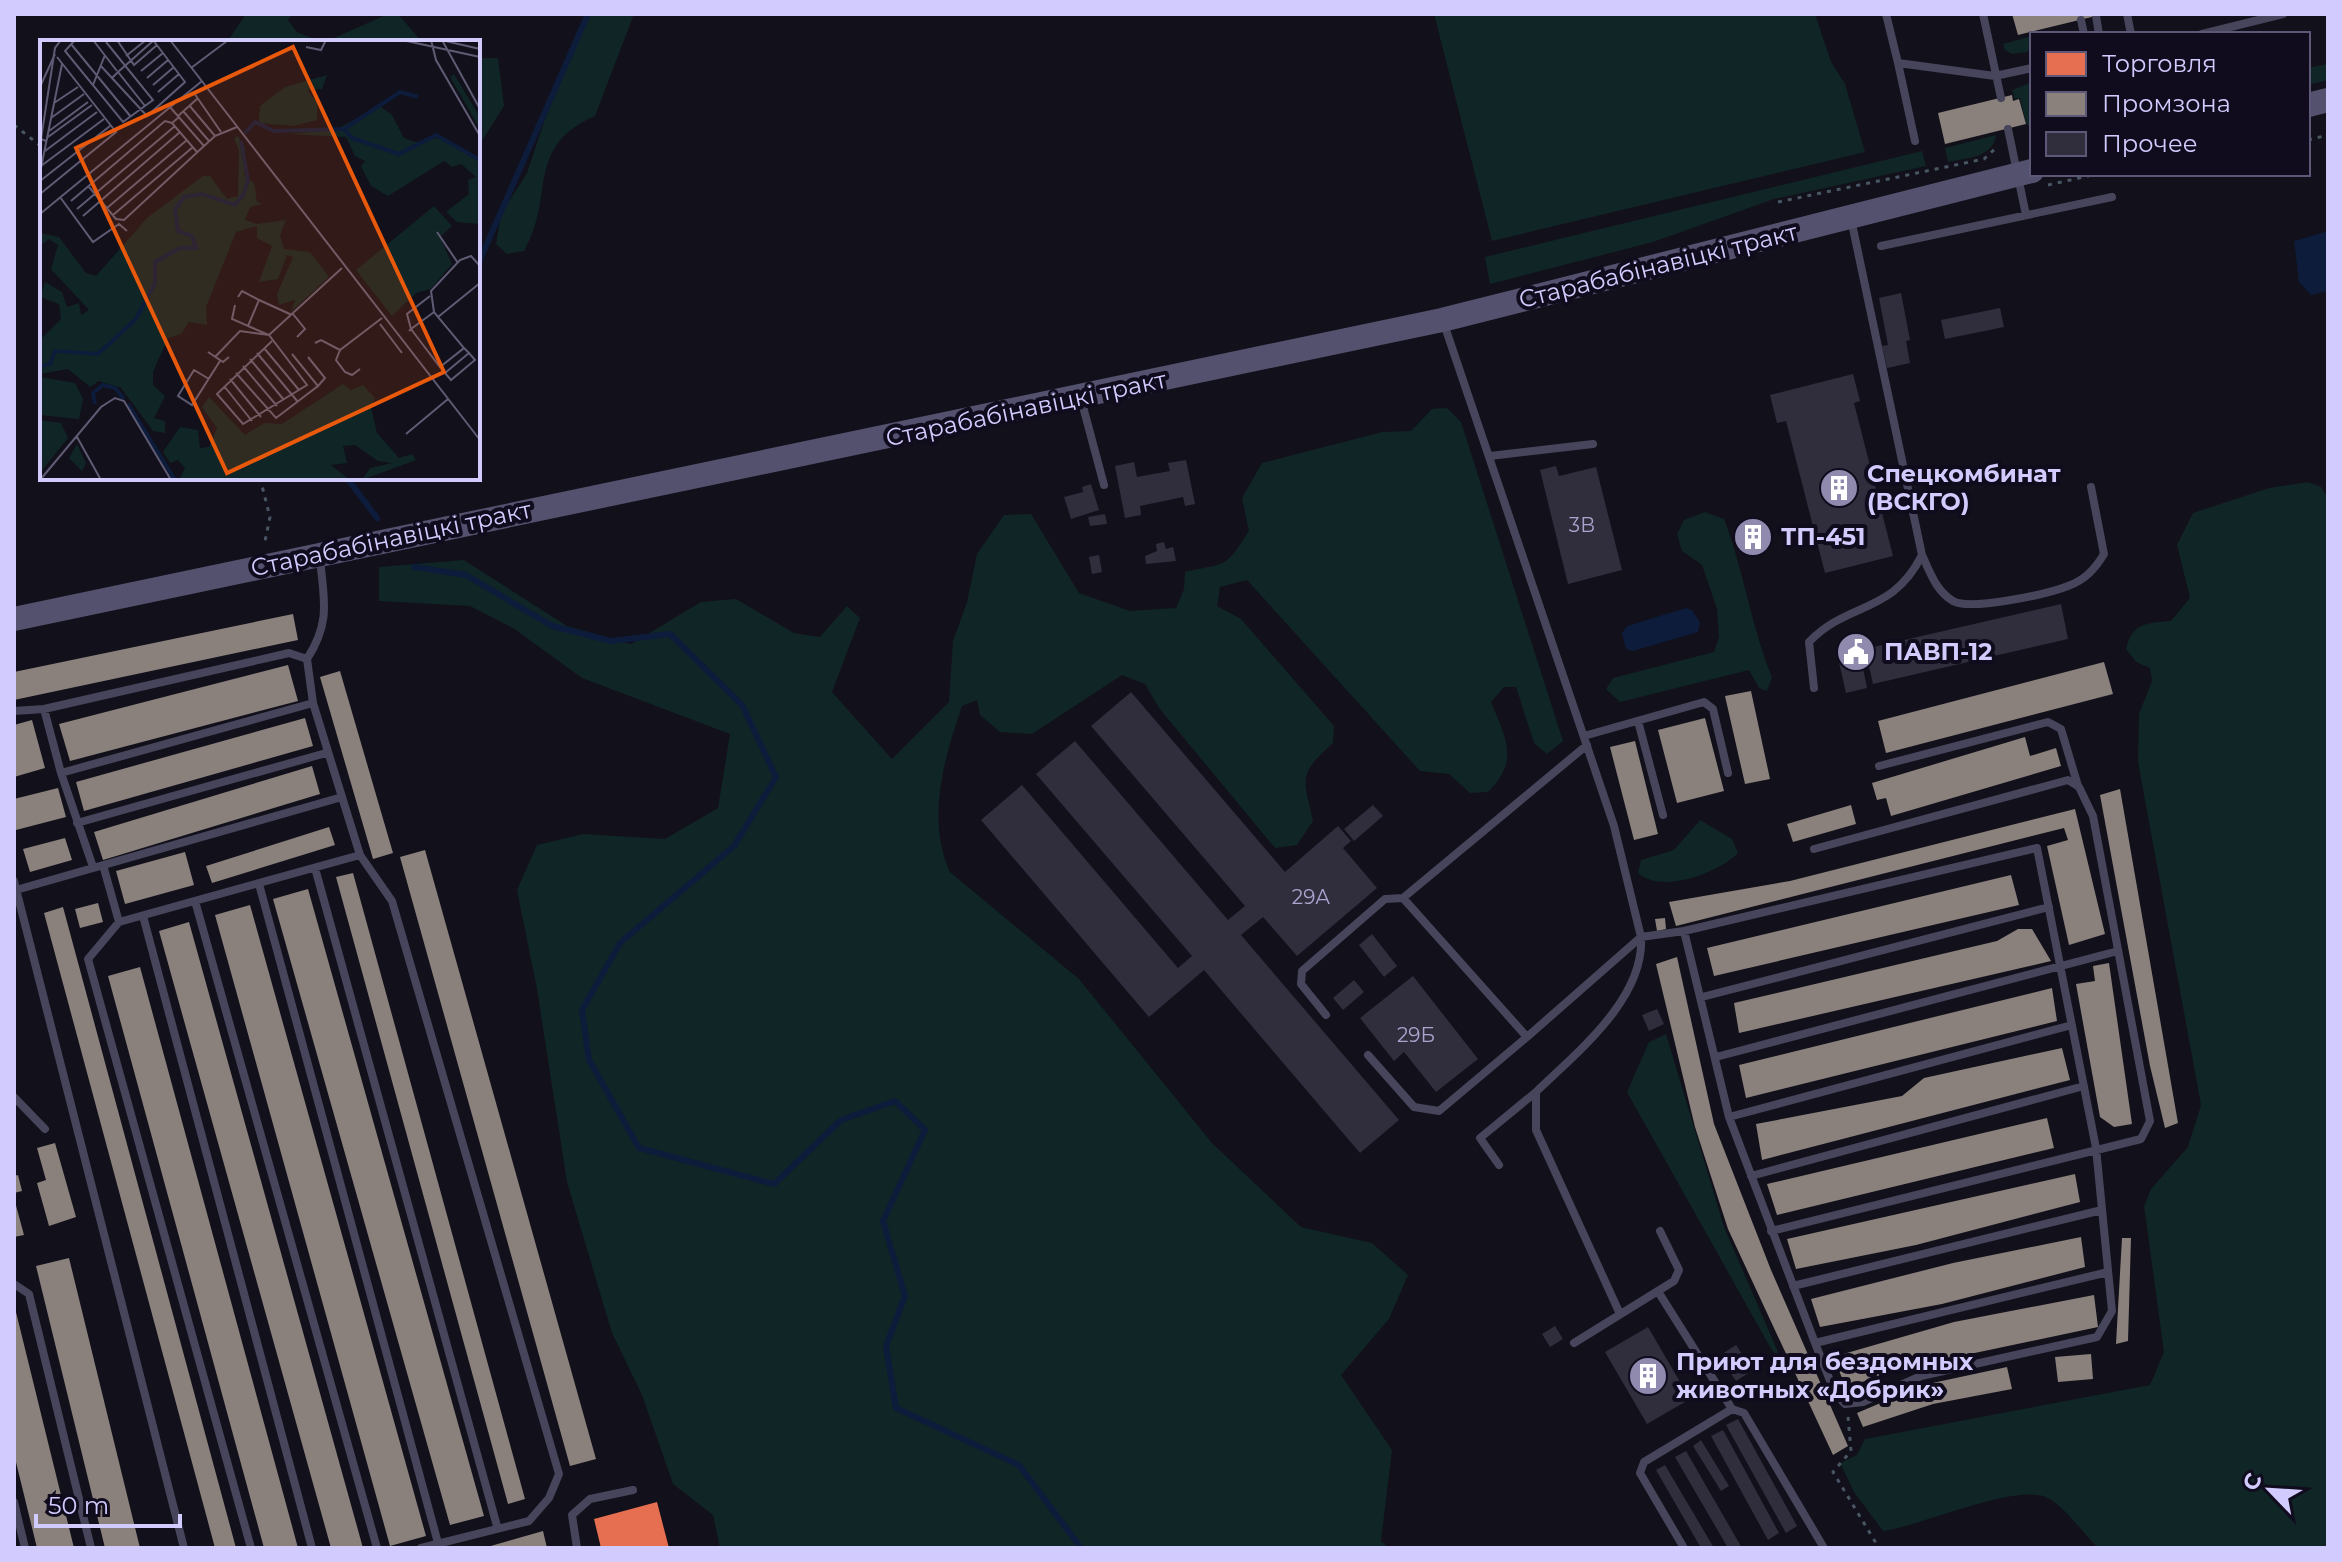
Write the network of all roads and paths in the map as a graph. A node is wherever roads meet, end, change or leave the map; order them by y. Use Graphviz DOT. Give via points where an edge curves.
graph roads {
  1 [pos="1886,14"];
  2 [pos="1983,14"];
  3 [pos="2283,14"];
  4 [pos="2096,16"];
  5 [pos="2081,20"];
  6 [pos="2084,32"];
  7 [pos="2099,32"];
  8 [pos="2210,32"];
  9 [pos="1898,63"];
  10 [pos="2030,68"];
  11 [pos="1995,76"];
  12 [pos="2001,98"];
  13 [pos="14,125"];
  14 [pos="2007,129"];
  15 [pos="1915,141"];
  16 [pos="40,145"];
  17 [pos="2024,173"];
  18 [pos="2112,197"];
  19 [pos="1778,202"];
  20 [pos="2026,215"];
  21 [pos="1850,218"];
  22 [pos="1881,246"];
  23 [pos="1442,320"];
  24 [pos="1081,398"];
  25 [pos="1593,444"];
  26 [pos="1490,456"];
  27 [pos="261,480"];
  28 [pos="1104,485"];
  29 [pos="2091,487"];
  30 [pos="319,553"];
  31 [pos="1922,555"];
  32 [pos="259,566"];
  33 [pos="14,619"];
  34 [pos="307,659"];
  35 [pos="1814,688"];
  36 [pos="313,703"];
  37 [pos="44,709"];
  38 [pos="14,711"];
  39 [pos="1638,721"];
  40 [pos="1586,741"];
  41 [pos="326,753"];
  42 [pos="1879,766"];
  43 [pos="61,773"];
  44 [pos="1728,773"];
  45 [pos="2079,787"];
  46 [pos="342,797"];
  47 [pos="1663,815"];
  48 [pos="77,823"];
  49 [pos="1814,849"];
  50 [pos="360,855"];
  51 [pos="98,866"];
  52 [pos="315,868"];
  53 [pos="259,884"];
  54 [pos="15,885"];
  55 [pos="1403,898"];
  56 [pos="195,901"];
  57 [pos="2049,907"];
  58 [pos="143,916"];
  59 [pos="119,922"];
  60 [pos="1684,931"];
  61 [pos="1641,937"];
  62 [pos="2118,951"];
  63 [pos="2060,965"];
  64 [pos="1702,997"];
  65 [pos="1326,1015"];
  66 [pos="2072,1025"];
  67 [pos="1527,1037"];
  68 [pos="1368,1055"];
  69 [pos="1716,1057"];
  70 [pos="2084,1086"];
  71 [pos="1536,1092"];
  72 [pos="14,1097"];
  73 [pos="1729,1117"];
  74 [pos="45,1129"];
  75 [pos="2096,1148"];
  76 [pos="1499,1165"];
  77 [pos="1751,1176"];
  78 [pos="2102,1210"];
  79 [pos="1660,1231"];
  80 [pos="1771,1231"];
  81 [pos="2108,1272"];
  82 [pos="14,1284"];
  83 [pos="1793,1286"];
  84 [pos="1659,1293"];
  85 [pos="1620,1314"];
  86 [pos="1574,1343"];
  87 [pos="1815,1343"];
  88 [pos="1845,1404"];
  89 [pos="1732,1409"];
  90 [pos="633,1490"];
  91 [pos="14,1502"];
  92 [pos="497,1526"];
  93 [pos="438,1543"];
  94 [pos="25,1548"];
  95 [pos="91,1548"];
  96 [pos="184,1548"];
  97 [pos="251,1548"];
  98 [pos="312,1548"];
  99 [pos="377,1548"];
  100 [pos="421,1548"];
  101 [pos="577,1548"];
  102 [pos="1684,1548"];
  103 [pos="1824,1548"];
  104 [pos="1879,1548"];
  1 -- 9 [label="lane"];
  2 -- 11 [label="lane"];
  3 -- 8 [label="lane"];
  4 -- 7 [label="lane"];
  5 -- 6 [label="lane"];
  9 -- 11 [label="lane"];
  9 -- 15 [label="lane"];
  10 -- 11 [label="lane"];
  11 -- 12 [label="lane"];
  13 -- 16 [label="path"];
  14 -- 17 [label="lane"];
  14 -- 19 [label="path" via="1984,159"];
  17 -- 20 [label="lane"];
  17 -- 21 [label="street, Старабабінавіцкі тракт"];
  18 -- 20 [label="lane"];
  20 -- 22 [label="lane"];
  21 -- 23 [label="street, Старабабінавіцкі тракт"];
  21 -- 31 [label="lane"];
  23 -- 24 [label="street, Старабабінавіцкі тракт"];
  23 -- 26 [label="lane"];
  24 -- 28 [label="lane"];
  24 -- 30 [label="street, Старабабінавіцкі тракт"];
  25 -- 26 [label="lane"];
  26 -- 40 [label="lane"];
  27 -- 32 [label="path" via="270,517"];
  29 -- 31 [label="lane" via="2104,554 2094,571 2069,586 1970,606 1953,601 1936,586"];
  30 -- 32 [label="street, Старабабінавіцкі тракт"];
  30 -- 34 [label="lane" via="325,611 321,637"];
  31 -- 35 [label="lane" via="1911,578 1885,600 1822,628 1809,642"];
  32 -- 33 [label="street, Старабабінавіцкі тракт"];
  34 -- 36 [label="lane"];
  34 -- 37 [label="lane" via="289,653"];
  36 -- 41 [label="lane"];
  36 -- 43 [label="lane"];
  37 -- 38 [label="lane"];
  37 -- 43 [label="lane"];
  39 -- 40 [label="lane"];
  39 -- 44 [label="lane" via="1704,702 1713,709"];
  39 -- 47 [label="lane"];
  40 -- 55 [label="lane"];
  40 -- 61 [label="lane"];
  41 -- 46 [label="lane"];
  41 -- 48 [label="lane"];
  42 -- 45 [label="lane" via="2048,722 2061,729"];
  43 -- 48 [label="lane"];
  45 -- 49 [label="lane" via="2068,780"];
  45 -- 62 [label="lane" via="2093,816"];
  46 -- 50 [label="lane"];
  46 -- 51 [label="lane"];
  48 -- 51 [label="lane"];
  50 -- 52 [label="lane"];
  50 -- 92 [label="lane" via="392,901 559,1474 549,1498 529,1521"];
  51 -- 54 [label="lane"];
  51 -- 59 [label="lane"];
  52 -- 53 [label="lane"];
  52 -- 92 [label="lane"];
  53 -- 56 [label="lane"];
  53 -- 93 [label="lane"];
  54 -- 96 [label="lane"];
  55 -- 65 [label="lane" via="1385,899 1302,971 1301,984"];
  55 -- 67 [label="lane"];
  56 -- 58 [label="lane"];
  56 -- 99 [label="lane"];
  57 -- 60 [label="lane" via="2037,848"];
  57 -- 63 [label="lane"];
  57 -- 64 [label="lane"];
  58 -- 59 [label="lane"];
  58 -- 98 [label="lane"];
  59 -- 97 [label="lane" via="88,959"];
  60 -- 61 [label="lane"];
  60 -- 64 [label="lane"];
  61 -- 67 [label="lane"];
  61 -- 71 [label="lane" via="1642,954 1625,995"];
  62 -- 63 [label="lane"];
  62 -- 75 [label="lane" via="2150,1121 2141,1139"];
  63 -- 66 [label="lane"];
  63 -- 69 [label="lane"];
  64 -- 69 [label="lane"];
  66 -- 70 [label="lane"];
  66 -- 73 [label="lane"];
  67 -- 68 [label="lane" via="1439,1111 1414,1107"];
  69 -- 73 [label="lane"];
  70 -- 75 [label="lane"];
  70 -- 77 [label="lane"];
  71 -- 76 [label="lane" via="1480,1138"];
  71 -- 85 [label="lane" via="1536,1130"];
  72 -- 74 [label="lane"];
  73 -- 77 [label="lane"];
  75 -- 78 [label="lane"];
  75 -- 80 [label="lane"];
  77 -- 80 [label="lane"];
  78 -- 81 [label="lane"];
  78 -- 83 [label="lane"];
  79 -- 84 [label="lane" via="1679,1270"];
  80 -- 83 [label="lane"];
  81 -- 87 [label="lane"];
  81 -- 88 [label="lane" via="2112,1311 2097,1337 1921,1376 1863,1402"];
  82 -- 95 [label="lane" via="29,1294"];
  83 -- 87 [label="lane"];
  84 -- 85 [label="lane"];
  84 -- 89 [label="lane"];
  85 -- 86 [label="lane"];
  87 -- 88 [label="lane" via="1835,1393"];
  88 -- 104 [label="path" via="1851,1451 1833,1472"];
  89 -- 102 [label="lane" via="1644,1462 1640,1473"];
  89 -- 103 [label="lane" via="1744,1413"];
  90 -- 101 [label="lane" via="590,1499 572,1515"];
  91 -- 94 [label="lane"];
  92 -- 93 [label="lane"];
  93 -- 100 [label="lane"];
}
